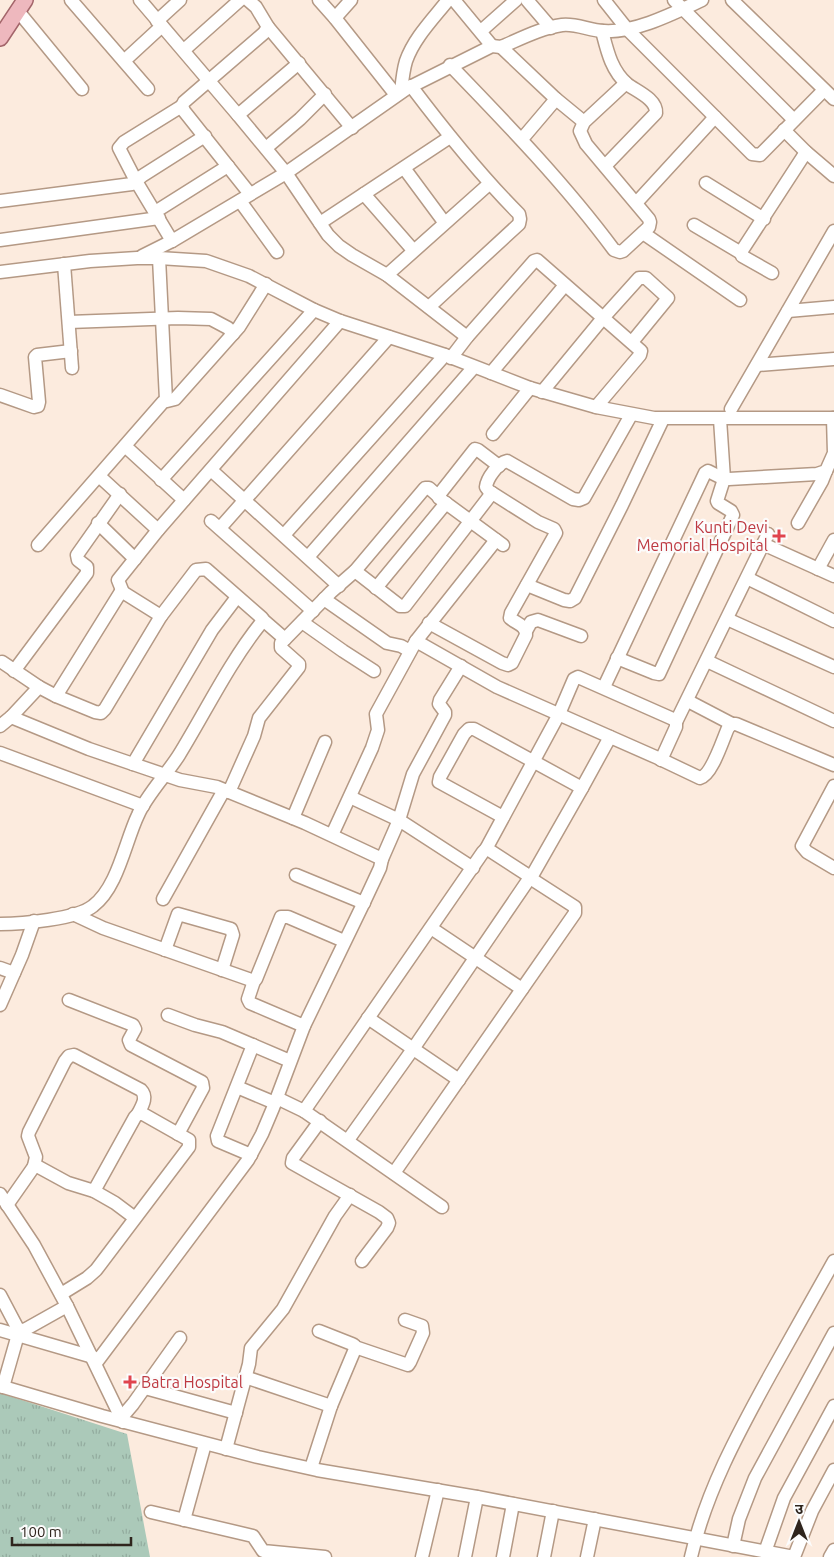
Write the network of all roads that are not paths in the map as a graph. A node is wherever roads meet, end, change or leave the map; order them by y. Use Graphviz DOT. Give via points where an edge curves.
graph roads {
  1 [pos="71,0"];
  2 [pos="140,0"];
  3 [pos="180,0"];
  4 [pos="240,0"];
  5 [pos="319,0"];
  6 [pos="351,0"];
  7 [pos="448,0"];
  8 [pos="454,0"];
  9 [pos="516,0"];
  10 [pos="527,0"];
  11 [pos="604,0"];
  12 [pos="702,0"];
  13 [pos="732,0"];
  14 [pos="256,2"];
  15 [pos="20,4"];
  16 [pos="679,4"];
  17 [pos="335,18"];
  18 [pos="159,24"];
  19 [pos="0,27"];
  20 [pos="268,27"];
  21 [pos="551,28"];
  22 [pos="627,29"];
  23 [pos="481,31"];
  24 [pos="602,31"];
  25 [pos="0,38"];
  26 [pos="496,46"];
  27 [pos="184,50"];
  28 [pos="124,61"];
  29 [pos="299,63"];
  30 [pos="450,65"];
  31 [pos="209,82"];
  32 [pos="626,83"];
  33 [pos="82,89"];
  34 [pos="148,89"];
  35 [pos="824,90"];
  36 [pos="403,91"];
  37 [pos="325,94"];
  38 [pos="556,99"];
  39 [pos="834,99"];
  40 [pos="182,106"];
  41 [pos="238,115"];
  42 [pos="715,117"];
  43 [pos="794,120"];
  44 [pos="584,122"];
  45 [pos="352,128"];
  46 [pos="784,130"];
  47 [pos="205,136"];
  48 [pos="450,137"];
  49 [pos="522,139"];
  50 [pos="266,148"];
  51 [pos="806,152"];
  52 [pos="228,166"];
  53 [pos="605,166"];
  54 [pos="404,168"];
  55 [pos="286,173"];
  56 [pos="834,176"];
  57 [pos="136,181"];
  58 [pos="489,184"];
  59 [pos="706,184"];
  60 [pos="364,194"];
  61 [pos="245,197"];
  62 [pos="0,201"];
  63 [pos="637,202"];
  64 [pos="157,215"];
  65 [pos="764,219"];
  66 [pos="444,222"];
  67 [pos="320,223"];
  68 [pos="694,225"];
  69 [pos="834,231"];
  70 [pos="643,233"];
  71 [pos="0,240"];
  72 [pos="172,241"];
  73 [pos="830,248"];
  74 [pos="413,250"];
  75 [pos="277,252"];
  76 [pos="741,253"];
  77 [pos="137,258"];
  78 [pos="159,258"];
  79 [pos="64,264"];
  80 [pos="0,272"];
  81 [pos="772,273"];
  82 [pos="387,275"];
  83 [pos="266,284"];
  84 [pos="565,285"];
  85 [pos="740,300"];
  86 [pos="429,307"];
  87 [pos="834,307"];
  88 [pos="314,310"];
  89 [pos="788,311"];
  90 [pos="602,318"];
  91 [pos="161,319"];
  92 [pos="69,322"];
  93 [pos="340,322"];
  94 [pos="233,334"];
  95 [pos="389,337"];
  96 [pos="467,337"];
  97 [pos="632,342"];
  98 [pos="71,351"];
  99 [pos="448,356"];
  100 [pos="834,360"];
  101 [pos="757,365"];
  102 [pos="474,367"];
  103 [pos="72,368"];
  104 [pos="491,373"];
  105 [pos="536,390"];
  106 [pos="0,395"];
  107 [pos="166,400"];
  108 [pos="596,407"];
  109 [pos="731,409"];
  110 [pos="631,415"];
  111 [pos="663,418"];
  112 [pos="833,418"];
  113 [pos="720,419"];
  114 [pos="493,434"];
  115 [pos="125,446"];
  116 [pos="499,466"];
  117 [pos="211,470"];
  118 [pos="826,471"];
  119 [pos="99,476"];
  120 [pos="724,479"];
  121 [pos="161,480"];
  122 [pos="492,492"];
  123 [pos="120,494"];
  124 [pos="184,500"];
  125 [pos="442,500"];
  126 [pos="244,501"];
  127 [pos="470,521"];
  128 [pos="98,523"];
  129 [pos="798,523"];
  130 [pos="158,530"];
  131 [pos="284,535"];
  132 [pos="834,540"];
  133 [pos="38,545"];
  134 [pos="308,557"];
  135 [pos="135,559"];
  136 [pos="818,569"];
  137 [pos="355,571"];
  138 [pos="834,576"];
  139 [pos="747,578"];
  140 [pos="526,585"];
  141 [pos="339,586"];
  142 [pos="376,588"];
  143 [pos="121,592"];
  144 [pos="237,597"];
  145 [pos="324,599"];
  146 [pos="313,611"];
  147 [pos="161,616"];
  148 [pos="262,619"];
  149 [pos="728,619"];
  150 [pos="834,621"];
  151 [pos="302,622"];
  152 [pos="429,623"];
  153 [pos="526,631"];
  154 [pos="581,636"];
  155 [pos="285,639"];
  156 [pos="413,646"];
  157 [pos="617,658"];
  158 [pos="707,661"];
  159 [pos="2,662"];
  160 [pos="461,666"];
  161 [pos="834,667"];
  162 [pos="14,671"];
  163 [pos="374,671"];
  164 [pos="39,687"];
  165 [pos="604,687"];
  166 [pos="56,696"];
  167 [pos="688,701"];
  168 [pos="558,714"];
  169 [pos="10,717"];
  170 [pos="834,721"];
  171 [pos="676,722"];
  172 [pos="732,724"];
  173 [pos="0,726"];
  174 [pos="610,737"];
  175 [pos="326,742"];
  176 [pos="0,753"];
  177 [pos="662,760"];
  178 [pos="533,762"];
  179 [pos="133,764"];
  180 [pos="834,765"];
  181 [pos="166,775"];
  182 [pos="834,786"];
  183 [pos="582,788"];
  184 [pos="226,791"];
  185 [pos="350,797"];
  186 [pos="143,806"];
  187 [pos="504,817"];
  188 [pos="293,818"];
  189 [pos="399,820"];
  190 [pos="332,835"];
  191 [pos="486,849"];
  192 [pos="382,859"];
  193 [pos="472,868"];
  194 [pos="834,868"];
  195 [pos="296,875"];
  196 [pos="531,877"];
  197 [pos="164,899"];
  198 [pos="364,903"];
  199 [pos="73,914"];
  200 [pos="34,921"];
  201 [pos="0,924"];
  202 [pos="431,928"];
  203 [pos="344,941"];
  204 [pos="165,950"];
  205 [pos="476,957"];
  206 [pos="0,968"];
  207 [pos="222,970"];
  208 [pos="14,973"];
  209 [pos="254,981"];
  210 [pos="522,989"];
  211 [pos="69,1000"];
  212 [pos="0,1005"];
  213 [pos="168,1015"];
  214 [pos="368,1018"];
  215 [pos="304,1026"];
  216 [pos="253,1045"];
  217 [pos="413,1049"];
  218 [pos="290,1061"];
  219 [pos="460,1080"];
  220 [pos="237,1088"];
  221 [pos="276,1100"];
  222 [pos="304,1110"];
  223 [pos="138,1114"];
  224 [pos="320,1122"];
  225 [pos="178,1134"];
  226 [pos="348,1140"];
  227 [pos="251,1155"];
  228 [pos="34,1166"];
  229 [pos="394,1173"];
  230 [pos="94,1191"];
  231 [pos="0,1194"];
  232 [pos="350,1195"];
  233 [pos="7,1205"];
  234 [pos="442,1207"];
  235 [pos="135,1218"];
  236 [pos="362,1261"];
  237 [pos="834,1262"];
  238 [pos="0,1295"];
  239 [pos="64,1300"];
  240 [pos="405,1320"];
  241 [pos="0,1330"];
  242 [pos="319,1331"];
  243 [pos="834,1332"];
  244 [pos="19,1333"];
  245 [pos="180,1338"];
  246 [pos="355,1347"];
  247 [pos="94,1360"];
  248 [pos="245,1377"];
  249 [pos="2,1387"];
  250 [pos="145,1388"];
  251 [pos="331,1406"];
  252 [pos="834,1406"];
  253 [pos="236,1413"];
  254 [pos="122,1420"];
  255 [pos="205,1444"];
  256 [pos="226,1449"];
  257 [pos="311,1468"];
  258 [pos="834,1470"];
  259 [pos="438,1490"];
  260 [pos="476,1497"];
  261 [pos="513,1504"];
  262 [pos="151,1512"];
  263 [pos="553,1512"];
  264 [pos="594,1519"];
  265 [pos="184,1520"];
  266 [pos="695,1538"];
  267 [pos="733,1546"];
  268 [pos="834,1550"];
  269 [pos="764,1552"];
  270 [pos="325,1557"];
  271 [pos="422,1557"];
  272 [pos="465,1557"];
  273 [pos="503,1557"];
  274 [pos="544,1557"];
  275 [pos="587,1557"];
  276 [pos="691,1557"];
  277 [pos="794,1557"];
  278 [pos="830,1557"];
  1 -- 28 [label="street"];
  2 -- 18 [label="street"];
  3 -- 18 [label="street"];
  4 -- 27 [label="street"];
  5 -- 17 [label="street"];
  6 -- 17 [label="street"];
  7 -- 36 [label="street" via="409,54 403,74"];
  8 -- 23 [label="street"];
  9 -- 23 [label="street"];
  10 -- 21 [label="street"];
  11 -- 22 [label="street"];
  12 -- 16 [label="street"];
  13 -- 35 [label="street"];
  14 -- 20 [label="street"];
  15 -- 19 [label="main road"];
  15 -- 25 [label="main road"];
  15 -- 33 [label="street"];
  16 -- 22 [label="street"];
  16 -- 43 [label="street"];
  17 -- 36 [label="street"];
  18 -- 27 [label="street"];
  18 -- 28 [label="street"];
  20 -- 29 [label="street"];
  20 -- 31 [label="street"];
  21 -- 24 [label="street" via="567,24"];
  21 -- 26 [label="street"];
  22 -- 24 [label="street"];
  22 -- 42 [label="street"];
  23 -- 26 [label="street"];
  24 -- 32 [label="street" via="610,60"];
  26 -- 30 [label="street"];
  26 -- 38 [label="street"];
  27 -- 31 [label="street"];
  28 -- 34 [label="street"];
  29 -- 37 [label="street"];
  29 -- 41 [label="street"];
  30 -- 36 [label="street"];
  30 -- 49 [label="street"];
  31 -- 40 [label="street"];
  31 -- 41 [label="street"];
  32 -- 44 [label="street"];
  32 -- 53 [label="street" via="651,102 656,113"];
  35 -- 39 [label="street"];
  35 -- 43 [label="street"];
  36 -- 45 [label="street"];
  36 -- 48 [label="street"];
  37 -- 45 [label="street"];
  37 -- 50 [label="street"];
  38 -- 44 [label="street"];
  38 -- 49 [label="street"];
  40 -- 47 [label="street"];
  40 -- 57 [label="street" via="120,145"];
  41 -- 50 [label="street"];
  42 -- 46 [label="street" via="755,155 760,154"];
  42 -- 63 [label="street"];
  43 -- 46 [label="street"];
  44 -- 53 [label="street" via="581,135"];
  45 -- 55 [label="street"];
  46 -- 51 [label="street"];
  47 -- 52 [label="street"];
  47 -- 57 [label="street"];
  48 -- 54 [label="street"];
  48 -- 58 [label="street"];
  49 -- 70 [label="street" via="614,250 623,251"];
  50 -- 55 [label="street"];
  51 -- 56 [label="street"];
  51 -- 65 [label="street"];
  52 -- 61 [label="street"];
  52 -- 64 [label="street"];
  53 -- 63 [label="street"];
  54 -- 60 [label="street"];
  54 -- 66 [label="street"];
  55 -- 61 [label="street"];
  55 -- 67 [label="street"];
  57 -- 62 [label="street" via="126,186"];
  57 -- 64 [label="street"];
  58 -- 66 [label="street"];
  58 -- 86 [label="street" via="519,214 519,224"];
  59 -- 65 [label="street"];
  60 -- 67 [label="street"];
  60 -- 74 [label="street"];
  61 -- 72 [label="street"];
  61 -- 75 [label="street"];
  63 -- 70 [label="street" via="650,222"];
  64 -- 71 [label="street"];
  64 -- 72 [label="street"];
  65 -- 76 [label="street"];
  66 -- 74 [label="street"];
  67 -- 82 [label="street" via="339,246"];
  68 -- 76 [label="street"];
  69 -- 73 [label="street"];
  70 -- 85 [label="street"];
  72 -- 77 [label="street"];
  73 -- 89 [label="street"];
  74 -- 82 [label="street"];
  76 -- 81 [label="street"];
  77 -- 78 [label="street"];
  77 -- 79 [label="street"];
  78 -- 83 [label="street" via="206,262"];
  78 -- 91 [label="street"];
  79 -- 80 [label="street"];
  79 -- 92 [label="street"];
  82 -- 86 [label="street"];
  83 -- 88 [label="street"];
  83 -- 94 [label="street"];
  84 -- 90 [label="street"];
  84 -- 96 [label="street" via="540,261 534,261"];
  84 -- 104 [label="street"];
  86 -- 96 [label="street"];
  87 -- 89 [label="street"];
  88 -- 93 [label="street"];
  88 -- 121 [label="street"];
  89 -- 101 [label="street"];
  90 -- 97 [label="street"];
  90 -- 97 [label="street" via="639,278 646,278 668,298"];
  90 -- 105 [label="street"];
  91 -- 92 [label="street"];
  91 -- 94 [label="street" via="211,319"];
  91 -- 107 [label="street"];
  92 -- 98 [label="street"];
  93 -- 95 [label="street"];
  93 -- 117 [label="street"];
  94 -- 107 [label="street" via="175,398"];
  95 -- 99 [label="street"];
  95 -- 126 [label="street"];
  96 -- 99 [label="street"];
  97 -- 108 [label="street" via="641,351 640,355"];
  98 -- 103 [label="street"];
  98 -- 106 [label="street" via="35,357 38,406"];
  99 -- 102 [label="street"];
  99 -- 131 [label="street"];
  100 -- 101 [label="street"];
  101 -- 109 [label="street"];
  102 -- 104 [label="street"];
  102 -- 134 [label="street"];
  104 -- 105 [label="street"];
  105 -- 108 [label="street"];
  105 -- 114 [label="street"];
  107 -- 115 [label="street"];
  108 -- 110 [label="street"];
  110 -- 111 [label="street"];
  110 -- 116 [label="street" via="584,498 579,500 510,461"];
  111 -- 113 [label="street"];
  111 -- 140 [label="street" via="575,598 570,601"];
  112 -- 113 [label="street"];
  112 -- 118 [label="street" via="834,453"];
  113 -- 120 [label="street"];
  115 -- 119 [label="street"];
  115 -- 121 [label="street"];
  116 -- 122 [label="street" via="486,482 486,487"];
  116 -- 125 [label="street" via="475,449"];
  117 -- 124 [label="street"];
  117 -- 126 [label="street"];
  118 -- 120 [label="street"];
  118 -- 129 [label="street"];
  119 -- 123 [label="street"];
  119 -- 133 [label="street"];
  120 -- 157 [label="street" via="711,472 705,473"];
  120 -- 157 [label="street" via="717,501 733,515 661,671 657,674"];
  121 -- 124 [label="street"];
  122 -- 127 [label="street"];
  122 -- 140 [label="street" via="556,533"];
  123 -- 128 [label="street"];
  123 -- 130 [label="street"];
  124 -- 130 [label="street"];
  125 -- 127 [label="street"];
  125 -- 137 [label="street" via="425,488"];
  125 -- 142 [label="street"];
  126 -- 131 [label="street"];
  126 -- 146 [label="street" via="215,525"];
  127 -- 142 [label="street" via="405,606 400,606"];
  127 -- 152 [label="street" via="499,542"];
  128 -- 135 [label="street"];
  128 -- 162 [label="street" via="77,555 87,567 87,573"];
  130 -- 135 [label="street"];
  131 -- 134 [label="street"];
  132 -- 136 [label="street"];
  134 -- 141 [label="street"];
  135 -- 143 [label="street" via="118,580"];
  136 -- 138 [label="street"];
  136 -- 139 [label="street" via="766,539"];
  137 -- 141 [label="street"];
  137 -- 142 [label="street"];
  139 -- 149 [label="street"];
  139 -- 150 [label="street"];
  140 -- 153 [label="street" via="510,618"];
  141 -- 145 [label="street"];
  143 -- 147 [label="street"];
  143 -- 166 [label="street"];
  144 -- 147 [label="street" via="206,569 200,568"];
  144 -- 148 [label="street"];
  144 -- 179 [label="street" via="212,630"];
  145 -- 146 [label="street"];
  145 -- 156 [label="street" via="387,642"];
  146 -- 151 [label="street"];
  147 -- 166 [label="street" via="100,713"];
  148 -- 155 [label="street"];
  148 -- 181 [label="street"];
  149 -- 158 [label="street"];
  149 -- 161 [label="street"];
  151 -- 155 [label="street"];
  151 -- 163 [label="street"];
  152 -- 153 [label="street" via="508,664 512,663"];
  152 -- 156 [label="street"];
  153 -- 154 [label="street" via="531,622 538,620"];
  155 -- 184 [label="street" via="281,648 298,661 299,667 259,718 254,736"];
  156 -- 160 [label="street"];
  156 -- 185 [label="street" via="376,714 378,730"];
  157 -- 165 [label="street"];
  158 -- 167 [label="street"];
  158 -- 170 [label="street"];
  159 -- 162 [label="street"];
  160 -- 168 [label="street" via="497,687"];
  160 -- 189 [label="street" via="440,700 445,715 413,774"];
  162 -- 164 [label="street"];
  164 -- 166 [label="street"];
  164 -- 169 [label="street"];
  165 -- 168 [label="street" via="578,676"];
  165 -- 171 [label="street"];
  167 -- 171 [label="street"];
  167 -- 172 [label="street"];
  168 -- 174 [label="street"];
  168 -- 178 [label="street"];
  169 -- 173 [label="street"];
  169 -- 179 [label="street"];
  171 -- 177 [label="street"];
  172 -- 177 [label="street" via="705,777 694,776"];
  172 -- 180 [label="street"];
  174 -- 177 [label="street"];
  174 -- 183 [label="street"];
  175 -- 188 [label="street"];
  176 -- 186 [label="street"];
  178 -- 183 [label="street"];
  178 -- 187 [label="street"];
  178 -- 187 [label="street" via="474,728 464,734 440,777 439,782 445,786"];
  179 -- 181 [label="street"];
  181 -- 184 [label="street"];
  181 -- 186 [label="street"];
  182 -- 194 [label="street" via="802,846"];
  183 -- 196 [label="street"];
  184 -- 188 [label="street"];
  184 -- 197 [label="street"];
  185 -- 189 [label="street"];
  185 -- 190 [label="street"];
  186 -- 199 [label="street" via="122,859 100,900 91,908"];
  187 -- 191 [label="street"];
  188 -- 190 [label="street"];
  189 -- 192 [label="street"];
  189 -- 193 [label="street"];
  190 -- 192 [label="street"];
  191 -- 193 [label="street"];
  191 -- 196 [label="street"];
  192 -- 198 [label="street"];
  193 -- 202 [label="street"];
  195 -- 198 [label="street"];
  196 -- 205 [label="street"];
  196 -- 210 [label="street" via="575,906 575,910"];
  198 -- 203 [label="street"];
  199 -- 200 [label="street"];
  199 -- 204 [label="street"];
  200 -- 201 [label="street"];
  200 -- 208 [label="street"];
  202 -- 205 [label="street"];
  202 -- 214 [label="street"];
  203 -- 209 [label="street" via="281,917"];
  203 -- 215 [label="street"];
  204 -- 207 [label="street"];
  204 -- 207 [label="street" via="178,914 231,929 233,935"];
  205 -- 210 [label="street"];
  205 -- 217 [label="street"];
  206 -- 208 [label="street"];
  207 -- 209 [label="street"];
  208 -- 212 [label="street"];
  209 -- 215 [label="street" via="248,999 250,1003"];
  210 -- 219 [label="street"];
  211 -- 225 [label="street" via="133,1025 131,1045 202,1082 203,1088"];
  213 -- 216 [label="street"];
  214 -- 217 [label="street"];
  214 -- 222 [label="street"];
  215 -- 218 [label="street"];
  216 -- 218 [label="street"];
  216 -- 220 [label="street"];
  217 -- 219 [label="street"];
  217 -- 226 [label="street"];
  218 -- 221 [label="street"];
  219 -- 229 [label="street"];
  220 -- 221 [label="street"];
  220 -- 227 [label="street" via="217,1139"];
  221 -- 222 [label="street"];
  221 -- 227 [label="street"];
  222 -- 224 [label="street"];
  223 -- 225 [label="street"];
  223 -- 228 [label="street" via="145,1098 141,1090 74,1055 70,1056 29,1132 36,1157"];
  223 -- 230 [label="street"];
  224 -- 226 [label="street"];
  224 -- 232 [label="street" via="292,1163"];
  225 -- 235 [label="street" via="189,1140 189,1147"];
  226 -- 229 [label="street"];
  227 -- 247 [label="street"];
  228 -- 230 [label="street" via="40,1166 68,1183"];
  228 -- 233 [label="street"];
  229 -- 234 [label="street"];
  230 -- 235 [label="street"];
  231 -- 233 [label="street"];
  232 -- 236 [label="street" via="380,1212 389,1223"];
  232 -- 248 [label="street" via="331,1222 283,1310 251,1348"];
  233 -- 239 [label="street" via="34,1245"];
  235 -- 239 [label="street" via="96,1270"];
  237 -- 266 [label="street" via="739,1431"];
  238 -- 244 [label="street"];
  239 -- 244 [label="street"];
  239 -- 247 [label="street"];
  240 -- 246 [label="street" via="423,1329 408,1365"];
  241 -- 244 [label="street"];
  242 -- 246 [label="street"];
  243 -- 267 [label="street" via="755,1478 739,1519"];
  244 -- 247 [label="street"];
  244 -- 249 [label="street"];
  245 -- 250 [label="street"];
  246 -- 251 [label="street"];
  247 -- 254 [label="street"];
  248 -- 251 [label="street"];
  248 -- 253 [label="street"];
  249 -- 254 [label="street"];
  250 -- 253 [label="street"];
  250 -- 254 [label="street"];
  251 -- 257 [label="street"];
  252 -- 269 [label="street" via="784,1498"];
  253 -- 256 [label="street"];
  254 -- 255 [label="street"];
  255 -- 256 [label="street"];
  255 -- 265 [label="street"];
  256 -- 257 [label="street"];
  257 -- 259 [label="street"];
  258 -- 277 [label="street" via="812,1511"];
  259 -- 260 [label="street"];
  259 -- 271 [label="street"];
  260 -- 261 [label="street"];
  260 -- 272 [label="street"];
  261 -- 263 [label="street"];
  261 -- 273 [label="street"];
  262 -- 265 [label="street"];
  263 -- 264 [label="street"];
  263 -- 274 [label="street"];
  264 -- 266 [label="street"];
  264 -- 275 [label="street"];
  265 -- 270 [label="street" via="253,1536 263,1551"];
  266 -- 267 [label="street"];
  266 -- 276 [label="street"];
  267 -- 269 [label="street"];
  268 -- 278 [label="street"];
  269 -- 277 [label="street"];
}
